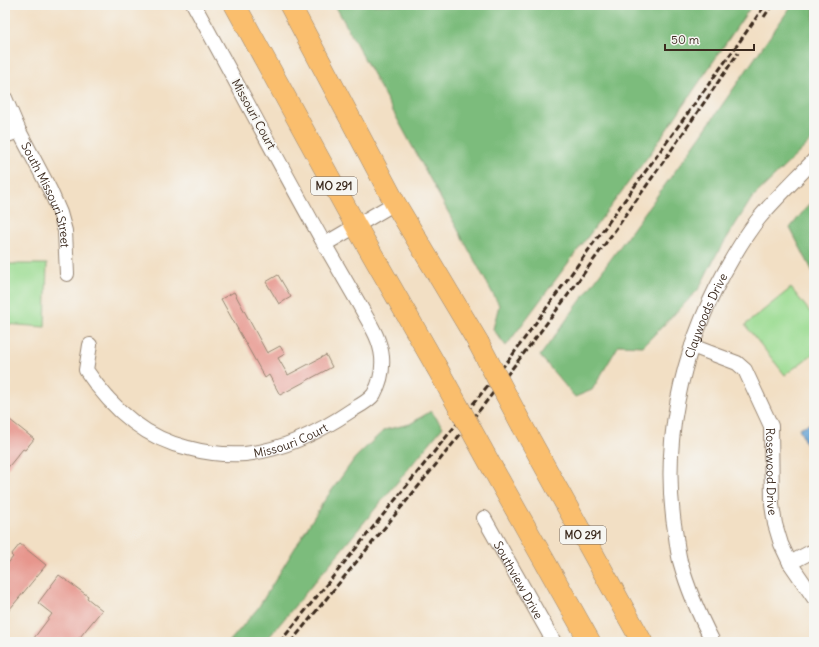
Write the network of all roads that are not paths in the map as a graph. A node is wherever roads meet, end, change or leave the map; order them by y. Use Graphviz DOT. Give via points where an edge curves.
graph roads {
  1 [pos="194,5"];
  2 [pos="235,5"];
  3 [pos="290,5"];
  4 [pos="5,98"];
  5 [pos="19,131"];
  6 [pos="5,136"];
  7 [pos="814,160"];
  8 [pos="395,203"];
  9 [pos="356,226"];
  10 [pos="325,244"];
  11 [pos="68,274"];
  12 [pos="90,345"];
  13 [pos="692,346"];
  14 [pos="484,518"];
  15 [pos="814,552"];
  16 [pos="790,563"];
  17 [pos="814,598"];
  18 [pos="554,642"];
  19 [pos="590,642"];
  20 [pos="642,642"];
  21 [pos="712,642"];
  1 -- 10 [label="street, Missouri Court"];
  2 -- 9 [label="highway, MO 291"];
  3 -- 8 [label="highway, MO 291"];
  4 -- 5 [label="street, South Missouri Street"];
  5 -- 6 [label="street"];
  5 -- 11 [label="street, South Missouri Street" via="60,213 66,231"];
  7 -- 13 [label="street, Claywoods Drive" via="760,217 734,254 713,293"];
  8 -- 9 [label="street"];
  8 -- 20 [label="highway, MO 291, bridge" via="478,342"];
  9 -- 10 [label="street"];
  9 -- 19 [label="highway, MO 291, bridge"];
  10 -- 12 [label="street, Missouri Court" via="377,336 381,349 382,369 373,394 363,403 305,437 276,448 243,454 211,453 172,443 151,434 130,419 98,388 86,370"];
  13 -- 16 [label="street, Rosewood Drive" via="737,363 745,370 771,426 773,511 781,544"];
  13 -- 21 [label="street, Claywoods Drive" via="682,377 674,422 670,466 671,513 680,560 694,605"];
  14 -- 18 [label="street, Southview Drive"];
  15 -- 16 [label="street"];
  16 -- 17 [label="street, Rosewood Drive"];
}
